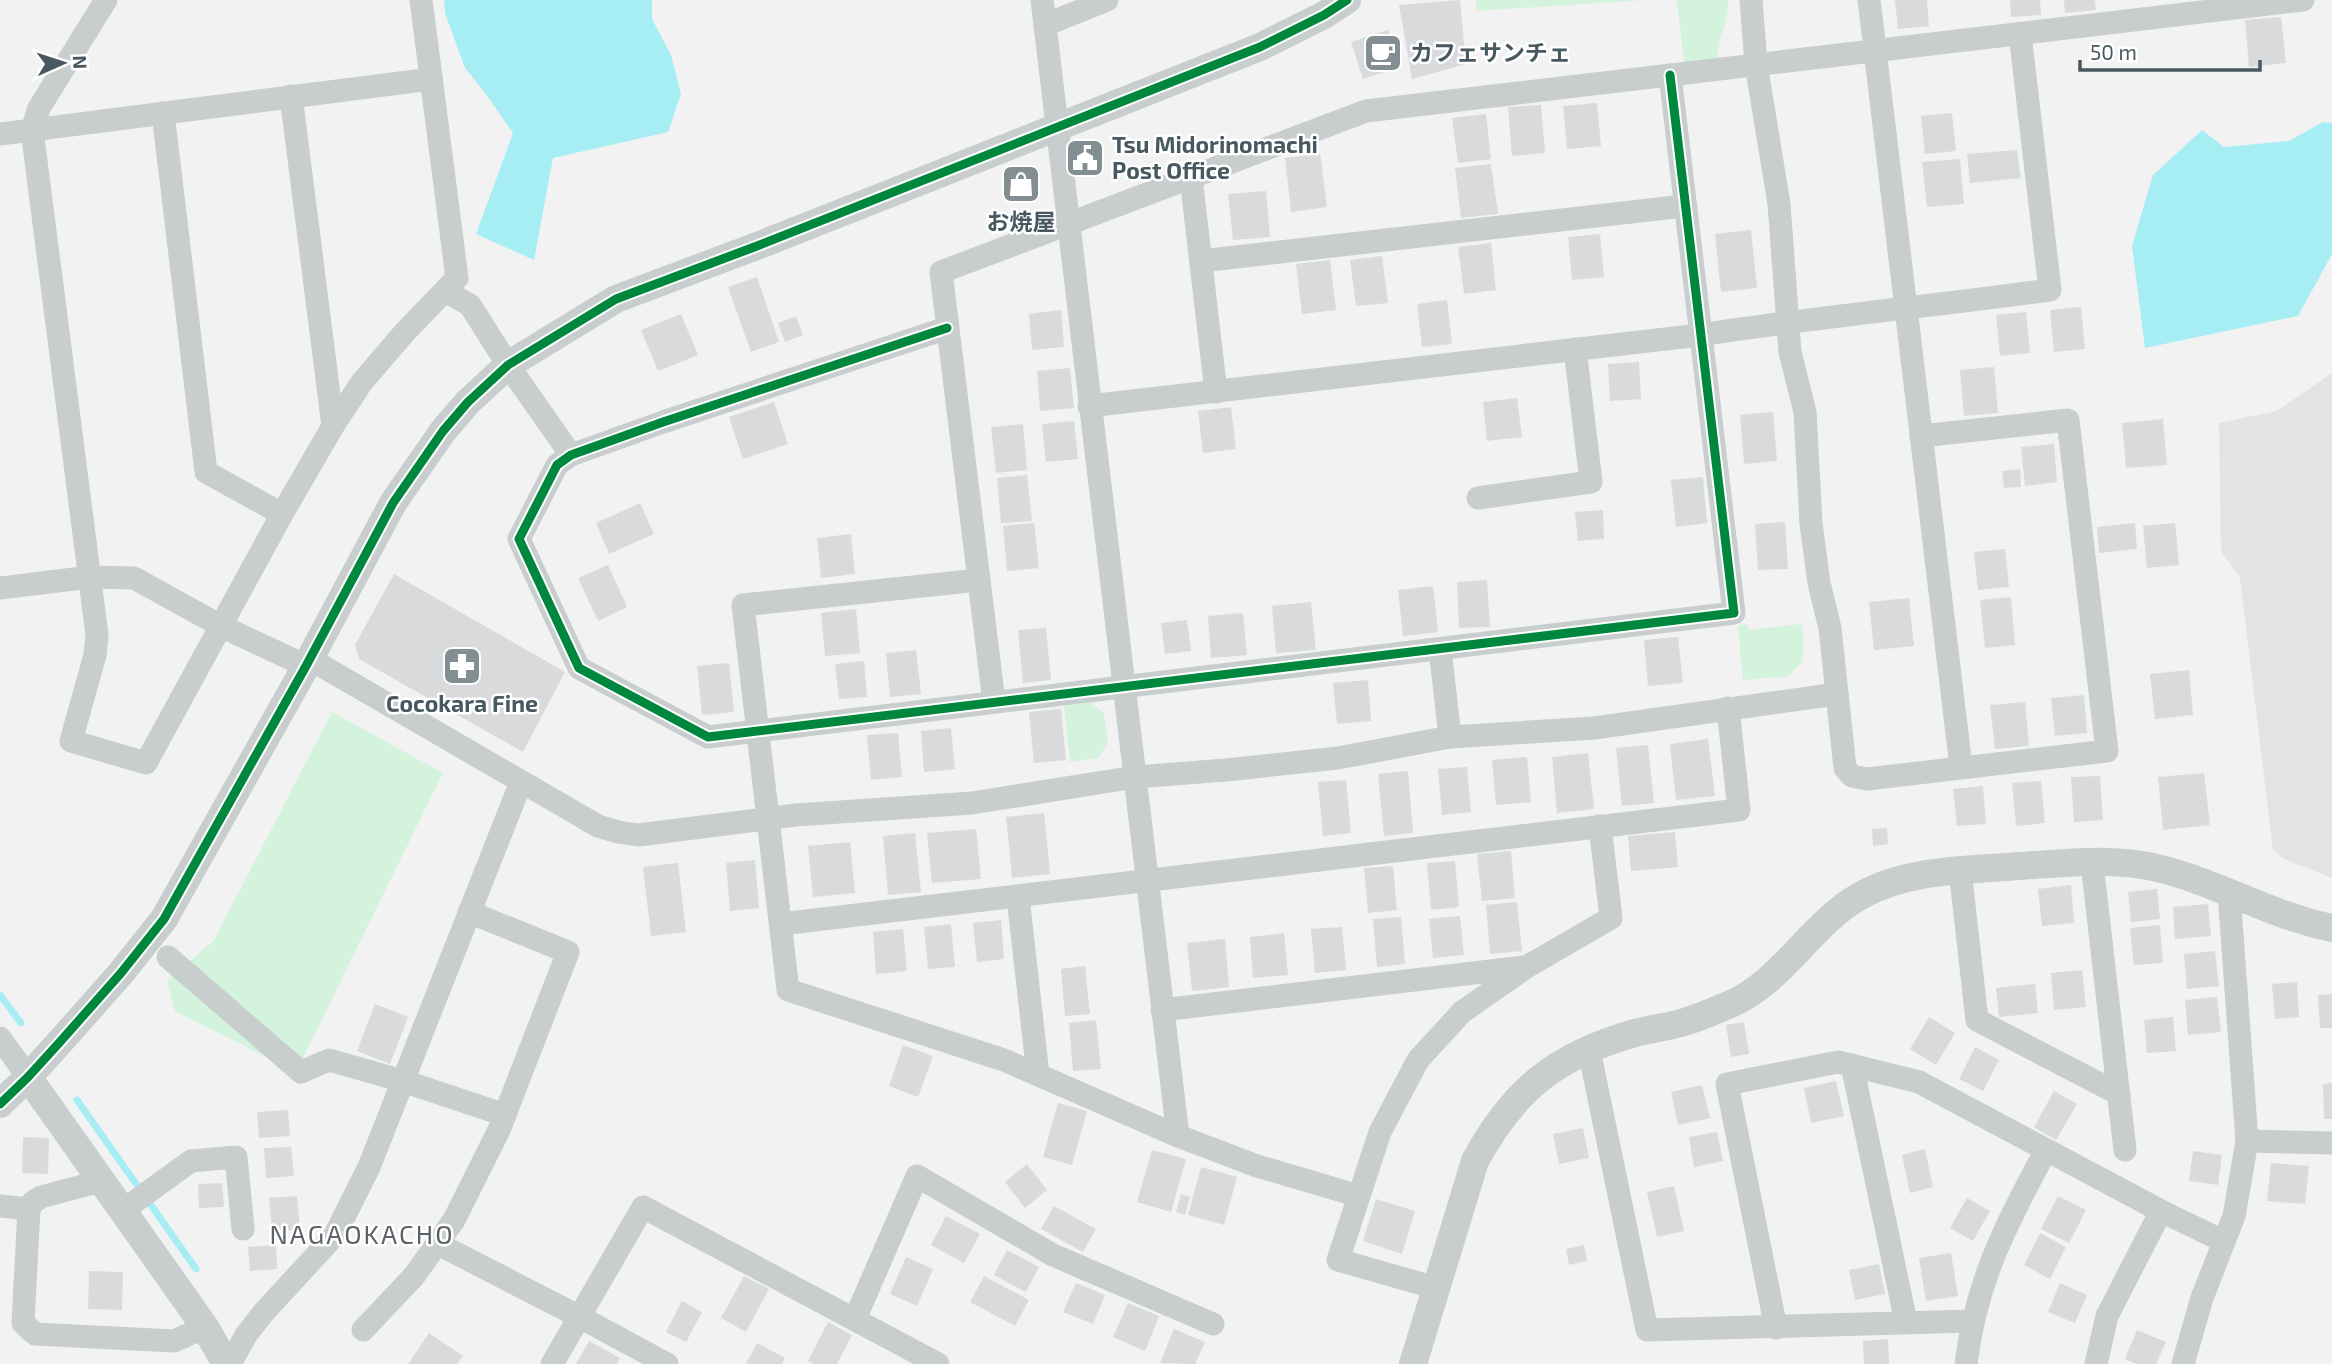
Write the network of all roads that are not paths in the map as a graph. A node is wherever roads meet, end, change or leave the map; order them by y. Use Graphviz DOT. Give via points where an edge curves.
graph roads {
  1 [pos="106,0"];
  2 [pos="421,0"];
  3 [pos="1042,0"];
  4 [pos="1108,0"];
  5 [pos="1346,0"];
  6 [pos="1751,0"];
  7 [pos="1869,0"];
  8 [pos="2303,0"];
  9 [pos="1045,25"];
  10 [pos="2020,34"];
  11 [pos="1876,52"];
  12 [pos="1756,64"];
  13 [pos="1670,75"];
  14 [pos="431,79"];
  15 [pos="291,96"];
  16 [pos="163,113"];
  17 [pos="1055,127"];
  18 [pos="32,130"];
  19 [pos="0,134"];
  20 [pos="1191,178"];
  21 [pos="1684,206"];
  22 [pos="1067,224"];
  23 [pos="1201,261"];
  24 [pos="445,291"];
  25 [pos="1906,309"];
  26 [pos="1787,322"];
  27 [pos="947,328"];
  28 [pos="1700,335"];
  29 [pos="1575,349"];
  30 [pos="508,365"];
  31 [pos="1216,392"];
  32 [pos="1089,406"];
  33 [pos="333,426"];
  34 [pos="1921,436"];
  35 [pos="570,455"];
  36 [pos="1478,498"];
  37 [pos="282,514"];
  38 [pos="90,577"];
  39 [pos="979,580"];
  40 [pos="0,588"];
  41 [pos="221,626"];
  42 [pos="1440,649"];
  43 [pos="308,663"];
  44 [pos="1124,688"];
  45 [pos="1838,694"];
  46 [pos="994,702"];
  47 [pos="1728,708"];
  48 [pos="757,732"];
  49 [pos="1450,737"];
  50 [pos="1961,767"];
  51 [pos="1135,777"];
  52 [pos="521,782"];
  53 [pos="766,819"];
  54 [pos="1600,826"];
  55 [pos="2092,863"];
  56 [pos="1960,870"];
  57 [pos="1146,880"];
  58 [pos="2229,893"];
  59 [pos="1018,897"];
  60 [pos="469,912"];
  61 [pos="781,925"];
  62 [pos="2332,929"];
  63 [pos="168,957"];
  64 [pos="1528,966"];
  65 [pos="1163,1010"];
  66 [pos="0,1038"];
  67 [pos="1589,1050"];
  68 [pos="1853,1065"];
  69 [pos="1038,1075"];
  70 [pos="28,1077"];
  71 [pos="403,1081"];
  72 [pos="2119,1094"];
  73 [pos="0,1104"];
  74 [pos="505,1115"];
  75 [pos="1178,1136"];
  76 [pos="2247,1141"];
  77 [pos="2332,1143"];
  78 [pos="2046,1150"];
  79 [pos="2125,1150"];
  80 [pos="101,1181"];
  81 [pos="1359,1196"];
  82 [pos="0,1206"];
  83 [pos="126,1207"];
  84 [pos="29,1209"];
  85 [pos="2161,1211"];
  86 [pos="243,1229"];
  87 [pos="2223,1241"];
  88 [pos="438,1244"];
  89 [pos="1436,1288"];
  90 [pos="580,1317"];
  91 [pos="855,1319"];
  92 [pos="1972,1321"];
  93 [pos="1906,1322"];
  94 [pos="1213,1324"];
  95 [pos="205,1327"];
  96 [pos="1776,1328"];
  97 [pos="363,1330"];
  98 [pos="228,1364"];
  99 [pos="552,1364"];
  100 [pos="667,1364"];
  101 [pos="938,1364"];
  102 [pos="1413,1364"];
  103 [pos="1966,1364"];
  104 [pos="2096,1364"];
  105 [pos="2183,1364"];
  1 -- 18 [label="street" via="39,108"];
  2 -- 14 [label="street"];
  3 -- 9 [label="street"];
  4 -- 9 [label="street"];
  5 -- 17 [label="street" via="1259,47"];
  6 -- 12 [label="street"];
  7 -- 11 [label="street"];
  8 -- 10 [label="street"];
  9 -- 17 [label="street"];
  10 -- 11 [label="street"];
  10 -- 25 [label="street" via="2050,290"];
  11 -- 12 [label="street"];
  11 -- 25 [label="street"];
  12 -- 13 [label="street"];
  12 -- 26 [label="street" via="1779,204"];
  13 -- 20 [label="street" via="1366,111"];
  13 -- 21 [label="street"];
  14 -- 15 [label="street"];
  14 -- 24 [label="street" via="457,278"];
  15 -- 16 [label="street"];
  15 -- 33 [label="street"];
  16 -- 18 [label="street"];
  16 -- 37 [label="street" via="206,472"];
  17 -- 22 [label="street"];
  17 -- 30 [label="street" via="617,299"];
  18 -- 19 [label="street"];
  18 -- 38 [label="street"];
  20 -- 22 [label="street"];
  20 -- 23 [label="street"];
  21 -- 23 [label="street"];
  21 -- 28 [label="street"];
  22 -- 27 [label="street" via="941,272"];
  22 -- 32 [label="street"];
  23 -- 31 [label="street"];
  24 -- 30 [label="street" via="470,305"];
  24 -- 33 [label="street" via="362,382"];
  25 -- 26 [label="street"];
  25 -- 34 [label="street"];
  26 -- 28 [label="street"];
  26 -- 45 [label="street" via="1805,412 1811,523"];
  27 -- 35 [label="street"];
  27 -- 39 [label="street"];
  28 -- 29 [label="street"];
  28 -- 42 [label="street" via="1734,613"];
  29 -- 31 [label="street"];
  29 -- 36 [label="street" via="1591,482"];
  30 -- 35 [label="street"];
  30 -- 43 [label="street" via="443,431 399,492"];
  31 -- 32 [label="street"];
  32 -- 44 [label="street"];
  33 -- 37 [label="street"];
  34 -- 50 [label="street"];
  34 -- 50 [label="street" via="2068,420 2107,751"];
  35 -- 48 [label="street" via="557,465 519,539 579,668 708,737"];
  37 -- 41 [label="street"];
  38 -- 40 [label="street"];
  38 -- 41 [label="street" via="134,578"];
  38 -- 41 [label="street" via="96,655 71,741 146,763"];
  39 -- 46 [label="street"];
  39 -- 48 [label="street" via="743,606"];
  41 -- 43 [label="street"];
  42 -- 44 [label="street"];
  42 -- 49 [label="street"];
  43 -- 52 [label="street"];
  43 -- 70 [label="street" via="164,919"];
  44 -- 46 [label="street"];
  44 -- 51 [label="street"];
  45 -- 47 [label="street"];
  45 -- 50 [label="street" via="1844,768 1852,776 1867,779"];
  46 -- 48 [label="street"];
  47 -- 49 [label="street" via="1594,728"];
  47 -- 54 [label="street" via="1739,810"];
  48 -- 53 [label="street"];
  49 -- 51 [label="street" via="1338,758"];
  51 -- 53 [label="street" via="972,803"];
  51 -- 57 [label="street"];
  52 -- 53 [label="street" via="598,826 618,832 638,835"];
  52 -- 60 [label="street"];
  53 -- 61 [label="street"];
  54 -- 57 [label="street"];
  54 -- 64 [label="street" via="1611,918"];
  55 -- 56 [label="street"];
  55 -- 58 [label="street" via="2158,868"];
  55 -- 72 [label="street"];
  56 -- 67 [label="street" via="1909,878 1861,895 1837,911 1765,983 1730,1005"];
  56 -- 72 [label="street" via="1977,1020"];
  57 -- 59 [label="street"];
  57 -- 65 [label="street"];
  58 -- 62 [label="street"];
  58 -- 76 [label="street"];
  59 -- 61 [label="street"];
  59 -- 69 [label="street"];
  60 -- 71 [label="street"];
  60 -- 74 [label="street" via="569,952"];
  61 -- 69 [label="street" via="788,990"];
  63 -- 71 [label="street" via="301,1072 329,1060"];
  64 -- 65 [label="street"];
  64 -- 81 [label="street" via="1462,1012 1419,1060 1380,1132"];
  65 -- 75 [label="street"];
  66 -- 70 [label="street"];
  67 -- 89 [label="street" via="1533,1083 1488,1138 1475,1161"];
  67 -- 96 [label="street" via="1647,1330"];
  68 -- 78 [label="street" via="1919,1082"];
  68 -- 93 [label="street"];
  68 -- 96 [label="street" via="1838,1062 1727,1084"];
  69 -- 75 [label="street"];
  70 -- 73 [label="street"];
  70 -- 80 [label="street"];
  71 -- 74 [label="street"];
  71 -- 98 [label="street" via="364,1179 335,1236 264,1312"];
  72 -- 79 [label="street"];
  74 -- 88 [label="street"];
  75 -- 81 [label="street" via="1257,1166"];
  76 -- 77 [label="street"];
  76 -- 87 [label="street" via="2234,1216"];
  78 -- 85 [label="street"];
  78 -- 92 [label="street" via="2004,1231"];
  80 -- 83 [label="street"];
  80 -- 84 [label="street" via="40,1197"];
  81 -- 89 [label="street" via="1338,1260"];
  82 -- 84 [label="street"];
  83 -- 86 [label="street" via="191,1161 236,1157"];
  83 -- 95 [label="street"];
  84 -- 95 [label="street" via="23,1323 35,1334 174,1341"];
  85 -- 87 [label="street"];
  85 -- 104 [label="street" via="2107,1316"];
  87 -- 105 [label="street"];
  88 -- 90 [label="street"];
  88 -- 97 [label="street"];
  89 -- 102 [label="street"];
  90 -- 91 [label="street" via="643,1207"];
  90 -- 99 [label="street"];
  90 -- 100 [label="street"];
  91 -- 94 [label="street" via="917,1177 1053,1255"];
  91 -- 101 [label="street"];
  92 -- 93 [label="street"];
  92 -- 103 [label="street"];
  93 -- 96 [label="street"];
  95 -- 98 [label="street"];
}
